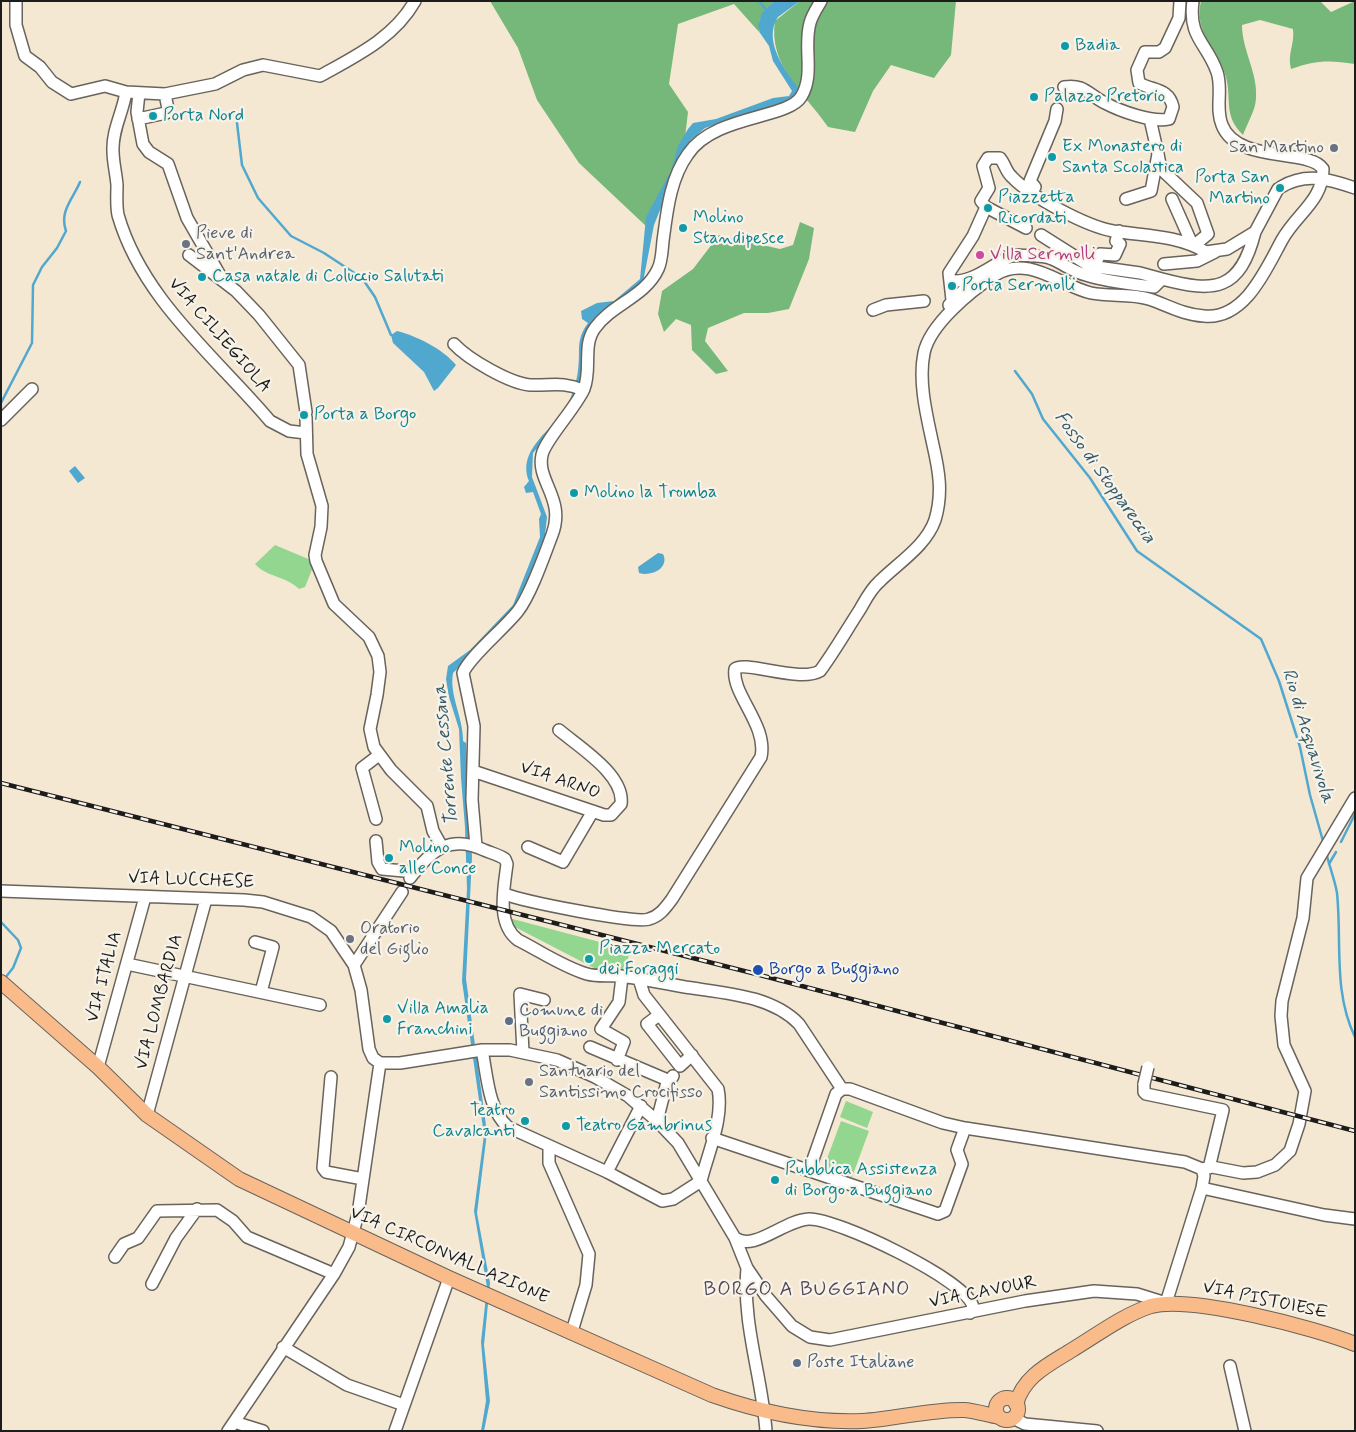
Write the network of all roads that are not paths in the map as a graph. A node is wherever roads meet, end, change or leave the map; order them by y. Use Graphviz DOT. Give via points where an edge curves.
graph roads {
  1 [pos="16,1"];
  2 [pos="415,1"];
  3 [pos="822,1"];
  4 [pos="1180,1"];
  5 [pos="1193,1"];
  6 [pos="1064,87"];
  7 [pos="126,92"];
  8 [pos="139,93"];
  9 [pos="165,94"];
  10 [pos="1057,109"];
  11 [pos="138,119"];
  12 [pos="1155,120"];
  13 [pos="1158,154"];
  14 [pos="1323,178"];
  15 [pos="1035,187"];
  16 [pos="1355,188"];
  17 [pos="1126,198"];
  18 [pos="1172,199"];
  19 [pos="985,209"];
  20 [pos="1026,228"];
  21 [pos="1119,231"];
  22 [pos="1255,232"];
  23 [pos="1041,235"];
  24 [pos="1194,245"];
  25 [pos="1215,252"];
  26 [pos="189,255"];
  27 [pos="1164,264"];
  28 [pos="1094,267"];
  29 [pos="989,275"];
  30 [pos="221,277"];
  31 [pos="1162,279"];
  32 [pos="952,280"];
  33 [pos="969,281"];
  34 [pos="952,300"];
  35 [pos="924,301"];
  36 [pos="873,310"];
  37 [pos="949,313"];
  38 [pos="454,344"];
  39 [pos="32,389"];
  40 [pos="583,390"];
  41 [pos="1,420"];
  42 [pos="306,433"];
  43 [pos="559,730"];
  44 [pos="379,755"];
  45 [pos="473,770"];
  46 [pos="1355,798"];
  47 [pos="593,811"];
  48 [pos="376,820"];
  49 [pos="376,841"];
  50 [pos="476,846"];
  51 [pos="442,847"];
  52 [pos="528,847"];
  53 [pos="1,891"];
  54 [pos="402,892"];
  55 [pos="505,894"];
  56 [pos="145,897"];
  57 [pos="206,899"];
  58 [pos="256,942"];
  59 [pos="127,964"];
  60 [pos="354,965"];
  61 [pos="186,975"];
  62 [pos="631,978"];
  63 [pos="1,982"];
  64 [pos="261,992"];
  65 [pos="544,1000"];
  66 [pos="320,1005"];
  67 [pos="659,1015"];
  68 [pos="590,1048"];
  69 [pos="482,1050"];
  70 [pos="524,1052"];
  71 [pos="692,1056"];
  72 [pos="617,1060"];
  73 [pos="380,1063"];
  74 [pos="680,1066"];
  75 [pos="1148,1066"];
  76 [pos="98,1067"];
  77 [pos="331,1077"];
  78 [pos="670,1081"];
  79 [pos="842,1089"];
  80 [pos="641,1106"];
  81 [pos="148,1115"];
  82 [pos="657,1121"];
  83 [pos="965,1128"];
  84 [pos="712,1138"];
  85 [pos="549,1146"];
  86 [pos="1206,1168"];
  87 [pos="810,1171"];
  88 [pos="607,1172"];
  89 [pos="363,1179"];
  90 [pos="701,1181"];
  91 [pos="1202,1188"];
  92 [pos="197,1209"];
  93 [pos="1355,1219"];
  94 [pos="353,1234"];
  95 [pos="735,1238"];
  96 [pos="115,1257"];
  97 [pos="747,1268"];
  98 [pos="334,1274"];
  99 [pos="450,1278"];
  100 [pos="152,1284"];
  101 [pos="1166,1303"];
  102 [pos="970,1313"];
  103 [pos="573,1328"];
  104 [pos="1355,1344"];
  105 [pos="284,1347"];
  106 [pos="1230,1366"];
  107 [pos="404,1405"];
  108 [pos="765,1410"];
  109 [pos="1007,1415"];
  110 [pos="231,1426"];
  111 [pos="1068,1429"];
  112 [pos="263,1431"];
  113 [pos="395,1431"];
  114 [pos="766,1431"];
  115 [pos="1097,1431"];
  116 [pos="1245,1431"];
  1 -- 7 [label="street" via="16,25 26,56 52,82 71,94 105,86"];
  2 -- 9 [label="street" via="406,17 381,40 320,76 263,66 243,70 215,84"];
  3 -- 40 [label="street" via="810,23 806,80 798,101 714,131 694,146 684,161 669,198 657,271 647,286 594,329 588,343 588,374"];
  4 -- 12 [label="street" via="1179,18 1165,48 1163,51 1145,52 1136,70 1139,83 1161,90 1172,103 1171,116"];
  5 -- 14 [label="street" via="1194,30 1218,73 1220,117 1226,132 1244,146 1320,164"];
  6 -- 12 [label="street" via="1082,87 1109,105"];
  7 -- 8 [label="street"];
  7 -- 42 [label="street, VIA CILIEGIOLA" via="113,151 117,206 121,224 147,278 166,306 270,421 289,431"];
  8 -- 9 [label="street"];
  8 -- 11 [label="street"];
  9 -- 11 [label="street" via="166,114"];
  10 -- 15 [label="street" via="1030,181"];
  11 -- 30 [label="street" via="143,144 168,164 182,205"];
  12 -- 13 [label="street"];
  13 -- 17 [label="street" via="1151,191"];
  13 -- 24 [label="street" via="1161,169 1200,209 1208,234"];
  14 -- 16 [label="street"];
  14 -- 22 [label="street" via="1300,179 1280,188"];
  14 -- 29 [label="street" via="1317,195 1287,232 1261,279 1237,304 1219,315 1188,314 1139,296 1089,293 1048,273 1034,270 1009,270"];
  18 -- 24 [label="street"];
  19 -- 20 [label="street"];
  19 -- 21 [label="street" via="981,201 988,188 983,170 984,163 992,156 1000,158 1012,178 1038,198 1096,226"];
  19 -- 32 [label="street" via="973,236 950,272"];
  21 -- 24 [label="street" via="1156,235"];
  21 -- 28 [label="street" via="1116,241 1120,244 1115,255 1100,254"];
  22 -- 25 [label="street" via="1227,249"];
  22 -- 31 [label="street" via="1245,259 1227,282 1197,287"];
  23 -- 28 [label="street"];
  24 -- 25 [label="street" via="1206,252"];
  25 -- 27 [label="street" via="1197,261"];
  26 -- 30 [label="street"];
  28 -- 31 [label="street"];
  29 -- 31 [label="street" via="1017,255 1051,258 1075,272 1119,282 1154,287"];
  29 -- 33 [label="street"];
  29 -- 37 [label="street"];
  30 -- 42 [label="street" via="260,315 299,365"];
  32 -- 33 [label="street"];
  32 -- 34 [label="street"];
  33 -- 34 [label="street"];
  34 -- 37 [label="street" via="947,310"];
  35 -- 36 [label="street" via="886,305"];
  37 -- 55 [label="street" via="926,346 923,359 924,393 941,478 937,513 930,531 877,583 820,671 796,675 743,666 734,669 761,738 761,757 672,899 652,918 635,920"];
  38 -- 40 [label="street" via="469,357 518,382 559,383"];
  39 -- 41 [label="street"];
  40 -- 45 [label="street" via="542,456 542,466 557,509 551,538 520,608 463,673 472,715"];
  42 -- 44 [label="street" via="308,454 322,506 316,561 334,604 369,637 379,661 370,729 371,740"];
  43 -- 47 [label="street, VIA ARNO" via="608,771 621,793 621,804 611,815"];
  44 -- 48 [label="street" via="362,768"];
  44 -- 51 [label="street" via="426,806"];
  45 -- 47 [label="street, VIA ARNO"];
  45 -- 50 [label="street"];
  46 -- 86 [label="street" via="1307,878 1303,918 1282,1001 1280,1016 1284,1046 1305,1091 1290,1151 1275,1165 1257,1172"];
  47 -- 52 [label="street" via="563,862"];
  49 -- 51 [label="street" via="382,869 412,875 422,862"];
  50 -- 51 [label="street" via="454,842"];
  50 -- 55 [label="street" via="506,859"];
  53 -- 56 [label="street, VIA LUCCHESE"];
  54 -- 60 [label="street"];
  55 -- 62 [label="street" via="505,925 511,935 585,974"];
  56 -- 57 [label="street, VIA LUCCHESE"];
  56 -- 59 [label="street, VIA ITALIA"];
  57 -- 60 [label="street, VIA LUCCHESE" via="263,902 311,917 331,931"];
  57 -- 61 [label="street, VIA LOMBARDIA"];
  58 -- 64 [label="street" via="273,946"];
  59 -- 61 [label="street"];
  59 -- 76 [label="street, VIA ITALIA"];
  60 -- 73 [label="street, VIA LUCCHESE" via="369,1049"];
  61 -- 64 [label="street"];
  61 -- 81 [label="street, VIA LOMBARDIA"];
  62 -- 67 [label="street"];
  62 -- 72 [label="street" via="601,1030 624,1042"];
  62 -- 79 [label="street" via="747,997 777,1009 799,1024"];
  63 -- 76 [label="main road, VIA CIRCONVALLAZIONE"];
  64 -- 66 [label="street"];
  65 -- 70 [label="street" via="520,994"];
  67 -- 71 [label="street"];
  67 -- 74 [label="street" via="647,1024"];
  68 -- 72 [label="street"];
  69 -- 70 [label="street"];
  69 -- 73 [label="street" via="400,1063"];
  69 -- 85 [label="street" via="495,1107 502,1122"];
  70 -- 80 [label="street" via="577,1068"];
  71 -- 74 [label="street"];
  71 -- 84 [label="street" via="718,1089 720,1104"];
  72 -- 78 [label="street"];
  73 -- 89 [label="street"];
  74 -- 78 [label="street"];
  75 -- 86 [label="street, bridge" via="1144,1084 1146,1094 1223,1110"];
  76 -- 81 [label="main road, VIA CIRCONVALLAZIONE"];
  77 -- 89 [label="street" via="323,1168 326,1172"];
  78 -- 82 [label="street"];
  79 -- 83 [label="street"];
  79 -- 87 [label="street" via="836,1094"];
  80 -- 82 [label="street"];
  80 -- 88 [label="street"];
  81 -- 94 [label="main road, VIA CIRCONVALLAZIONE" via="238,1179"];
  82 -- 90 [label="street" via="688,1155"];
  83 -- 86 [label="street"];
  83 -- 87 [label="street" via="957,1150 962,1164 944,1211 938,1214"];
  84 -- 87 [label="street"];
  84 -- 90 [label="street"];
  85 -- 88 [label="street"];
  85 -- 103 [label="street" via="549,1164 589,1254 586,1285"];
  86 -- 91 [label="street"];
  88 -- 90 [label="street" via="665,1201"];
  89 -- 94 [label="street"];
  90 -- 95 [label="street"];
  91 -- 93 [label="street"];
  91 -- 101 [label="street"];
  92 -- 96 [label="street" via="157,1211 138,1238 124,1244"];
  92 -- 98 [label="street" via="217,1210 233,1221 246,1237"];
  92 -- 100 [label="street" via="176,1238"];
  94 -- 98 [label="street" via="347,1253"];
  94 -- 99 [label="main road, VIA CIRCONVALLAZIONE"];
  95 -- 97 [label="street"];
  95 -- 102 [label="street" via="742,1242 758,1240 789,1223 808,1219 826,1222 898,1251 940,1277 970,1299 973,1307"];
  97 -- 102 [label="street, VIA CAVOUR" via="774,1307 792,1326 820,1340"];
  97 -- 108 [label="street" via="746,1306"];
  98 -- 105 [label="street"];
  99 -- 107 [label="street"];
  99 -- 108 [label="main road, VIA CIRCONVALLAZIONE" via="712,1395"];
  101 -- 102 [label="street, VIA CAVOUR" via="1138,1294 1094,1291"];
  101 -- 104 [label="main road, VIA PISTOIESE" via="1204,1306 1315,1329"];
  101 -- 109 [label="main road" via="1126,1318 1020,1381"];
  105 -- 107 [label="street" via="347,1385"];
  105 -- 110 [label="street"];
  106 -- 116 [label="street"];
  107 -- 113 [label="street"];
  108 -- 109 [label="main road, VIA CIRCONVALLAZIONE" via="842,1422 965,1410"];
  108 -- 114 [label="street"];
  109 -- 111 [label="street" via="1022,1423"];
  110 -- 112 [label="street"];
  111 -- 115 [label="street"];
}
